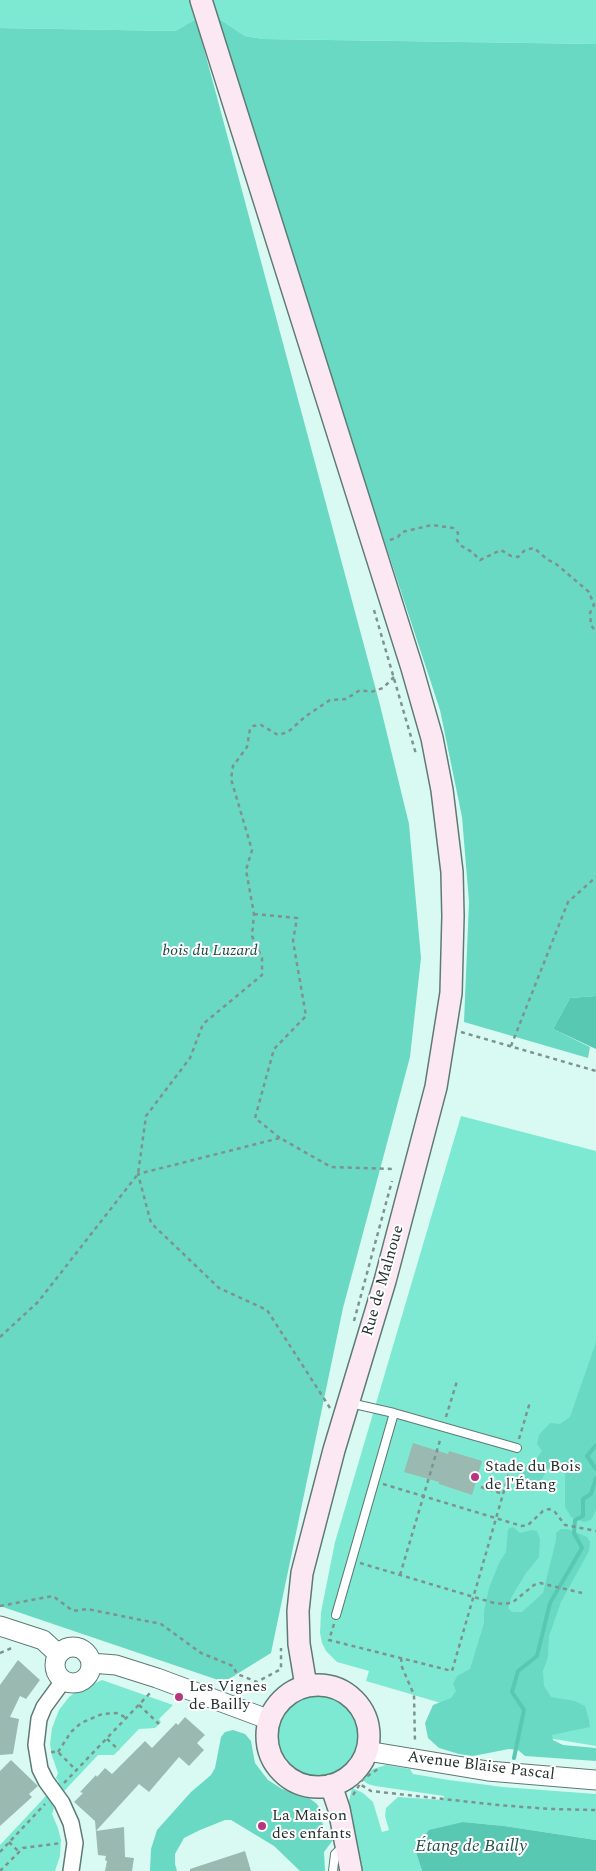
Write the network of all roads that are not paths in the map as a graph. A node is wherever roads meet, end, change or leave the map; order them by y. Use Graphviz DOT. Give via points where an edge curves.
graph roads {
  1 [pos="204,7"];
  2 [pos="341,1401"];
  3 [pos="394,1412"];
  4 [pos="517,1448"];
  5 [pos="336,1615"];
  6 [pos="0,1626"];
  7 [pos="58,1654"];
  8 [pos="91,1663"];
  9 [pos="63,1681"];
  10 [pos="306,1686"];
  11 [pos="270,1720"];
  12 [pos="367,1751"];
  13 [pos="596,1780"];
  14 [pos="346,1782"];
  15 [pos="346,1845"];
  16 [pos="71,1871"];
  17 [pos="333,1871"];
  18 [pos="351,1871"];
  1 -- 2 [label="main road, Rue de Malnoue" via="412,668 432,738 452,872 451,993 436,1087 385,1281"];
  2 -- 3 [label="lane"];
  2 -- 10 [label="main road, Rue de Malnoue" via="302,1573 299,1644"];
  3 -- 4 [label="lane"];
  3 -- 5 [label="lane"];
  6 -- 7 [label="street" via="43,1640"];
  7 -- 8 [label="street" via="68,1647 80,1648"];
  7 -- 9 [label="street" via="54,1666"];
  8 -- 9 [label="street" via="89,1674 80,1682"];
  8 -- 11 [label="street" via="116,1665"];
  9 -- 16 [label="street" via="39,1718 36,1744 40,1769 67,1812 74,1834 75,1854"];
  10 -- 11 [label="main road" via="284,1698"];
  10 -- 12 [label="main road" via="337,1688 355,1701 367,1721"];
  11 -- 14 [label="main road" via="267,1735 270,1750 276,1764 287,1776 315,1786"];
  12 -- 13 [label="street, Avenue Blaise Pascal" via="488,1771"];
  12 -- 14 [label="main road"];
  14 -- 15 [label="main road" via="339,1809"];
  15 -- 17 [label="lane" via="335,1854"];
  15 -- 18 [label="main road"];
}
